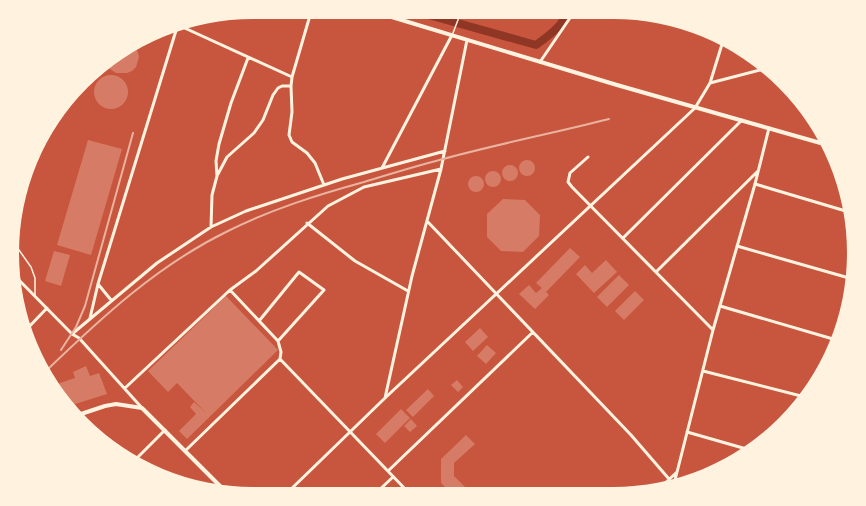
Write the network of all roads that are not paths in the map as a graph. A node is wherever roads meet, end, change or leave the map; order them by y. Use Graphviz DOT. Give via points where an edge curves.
graph roads {
  1 [pos="308,19"];
  2 [pos="398,19"];
  3 [pos="458,19"];
  4 [pos="569,19"];
  5 [pos="186,29"];
  6 [pos="176,32"];
  7 [pos="452,35"];
  8 [pos="467,40"];
  9 [pos="721,45"];
  10 [pos="248,58"];
  11 [pos="540,62"];
  12 [pos="759,70"];
  13 [pos="292,77"];
  14 [pos="710,83"];
  15 [pos="291,86"];
  16 [pos="694,108"];
  17 [pos="742,120"];
  18 [pos="769,128"];
  19 [pos="819,143"];
  20 [pos="445,151"];
  21 [pos="588,157"];
  22 [pos="382,168"];
  23 [pos="441,169"];
  24 [pos="758,170"];
  25 [pos="217,176"];
  26 [pos="755,184"];
  27 [pos="324,185"];
  28 [pos="589,206"];
  29 [pos="843,210"];
  30 [pos="427,221"];
  31 [pos="307,223"];
  32 [pos="211,227"];
  33 [pos="623,238"];
  34 [pos="737,246"];
  35 [pos="19,250"];
  36 [pos="656,271"];
  37 [pos="845,277"];
  38 [pos="21,282"];
  39 [pos="98,284"];
  40 [pos="230,290"];
  41 [pos="408,291"];
  42 [pos="496,292"];
  43 [pos="35,296"];
  44 [pos="111,300"];
  45 [pos="720,306"];
  46 [pos="48,308"];
  47 [pos="90,318"];
  48 [pos="259,321"];
  49 [pos="30,326"];
  50 [pos="713,330"];
  51 [pos="533,332"];
  52 [pos="72,334"];
  53 [pos="831,338"];
  54 [pos="278,342"];
  55 [pos="280,359"];
  56 [pos="703,371"];
  57 [pos="125,388"];
  58 [pos="799,396"];
  59 [pos="385,398"];
  60 [pos="142,408"];
  61 [pos="83,413"];
  62 [pos="165,430"];
  63 [pos="350,432"];
  64 [pos="687,432"];
  65 [pos="743,448"];
  66 [pos="185,451"];
  67 [pos="138,457"];
  68 [pos="388,471"];
  69 [pos="677,472"];
  70 [pos="393,477"];
  71 [pos="669,479"];
  72 [pos="675,479"];
  73 [pos="219,485"];
  74 [pos="294,487"];
  75 [pos="383,487"];
  76 [pos="402,487"];
  1 -- 13 [label="street"];
  2 -- 7 [label="street"];
  3 -- 7 [label="lane"];
  4 -- 11 [label="street"];
  5 -- 10 [label="street"];
  6 -- 39 [label="street"];
  7 -- 8 [label="street"];
  7 -- 22 [label="street"];
  8 -- 11 [label="street"];
  8 -- 20 [label="street"];
  9 -- 14 [label="street"];
  10 -- 13 [label="street"];
  10 -- 25 [label="street" via="219,144"];
  11 -- 16 [label="street"];
  12 -- 14 [label="street"];
  13 -- 15 [label="street"];
  14 -- 16 [label="street"];
  15 -- 25 [label="street" via="278,88 254,134 227,157"];
  15 -- 27 [label="street" via="292,112 289,135 292,142 315,163"];
  16 -- 17 [label="street"];
  16 -- 28 [label="street"];
  17 -- 18 [label="street"];
  17 -- 33 [label="street"];
  18 -- 19 [label="street"];
  18 -- 24 [label="street"];
  20 -- 22 [label="street"];
  20 -- 23 [label="street"];
  21 -- 28 [label="street" via="568,177 568,182"];
  22 -- 27 [label="street"];
  23 -- 30 [label="street"];
  23 -- 31 [label="street" via="364,186 328,206"];
  24 -- 26 [label="street"];
  24 -- 36 [label="street"];
  25 -- 32 [label="street" via="212,195"];
  26 -- 29 [label="street"];
  26 -- 34 [label="street"];
  27 -- 32 [label="street" via="246,211"];
  28 -- 33 [label="street"];
  28 -- 42 [label="street"];
  30 -- 41 [label="street"];
  30 -- 42 [label="street"];
  31 -- 40 [label="street" via="256,271"];
  31 -- 41 [label="street" via="355,261"];
  32 -- 44 [label="street" via="157,263"];
  33 -- 36 [label="street"];
  34 -- 37 [label="street"];
  34 -- 45 [label="street"];
  35 -- 43 [label="lane" via="35,278"];
  36 -- 50 [label="street"];
  38 -- 43 [label="street"];
  39 -- 44 [label="street"];
  39 -- 47 [label="street"];
  40 -- 48 [label="street"];
  40 -- 57 [label="street"];
  41 -- 59 [label="street"];
  42 -- 51 [label="street"];
  42 -- 59 [label="street"];
  43 -- 46 [label="street"];
  44 -- 47 [label="street"];
  45 -- 50 [label="street"];
  45 -- 53 [label="street"];
  46 -- 49 [label="street"];
  46 -- 52 [label="street"];
  47 -- 52 [label="street"];
  48 -- 54 [label="street"];
  48 -- 54 [label="street" via="299,272 324,290"];
  50 -- 56 [label="street"];
  51 -- 68 [label="street"];
  51 -- 71 [label="street"];
  52 -- 57 [label="street" via="79,338"];
  54 -- 55 [label="street"];
  55 -- 63 [label="street"];
  55 -- 66 [label="street"];
  56 -- 58 [label="street"];
  56 -- 64 [label="street"];
  57 -- 60 [label="street"];
  59 -- 63 [label="street"];
  60 -- 61 [label="street" via="116,404"];
  60 -- 62 [label="street"];
  62 -- 66 [label="street"];
  62 -- 67 [label="street"];
  63 -- 68 [label="street"];
  63 -- 74 [label="street"];
  64 -- 65 [label="street"];
  64 -- 69 [label="street"];
  66 -- 73 [label="street"];
  68 -- 70 [label="street"];
  69 -- 71 [label="street"];
  69 -- 72 [label="street"];
  70 -- 75 [label="street"];
  70 -- 76 [label="street"];
}
